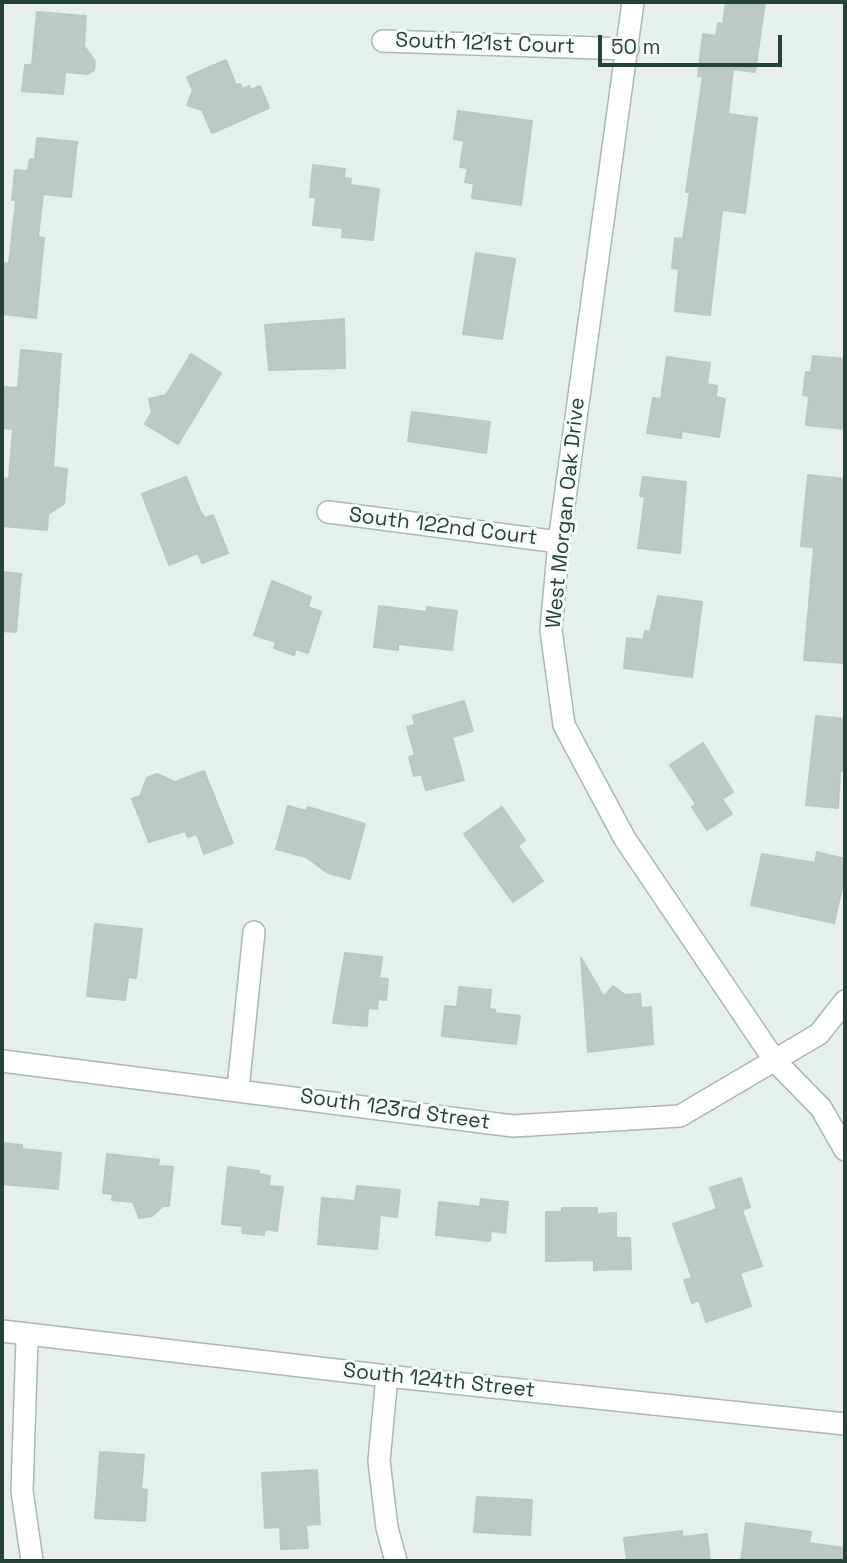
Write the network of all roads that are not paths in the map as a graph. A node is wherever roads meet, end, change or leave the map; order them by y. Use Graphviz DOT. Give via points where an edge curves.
graph roads {
  1 [pos="633,2"];
  2 [pos="383,41"];
  3 [pos="628,49"];
  4 [pos="328,512"];
  5 [pos="559,542"];
  6 [pos="254,932"];
  7 [pos="845,1001"];
  8 [pos="2,1061"];
  9 [pos="775,1061"];
  10 [pos="239,1089"];
  11 [pos="845,1150"];
  12 [pos="2,1331"];
  13 [pos="30,1337"];
  14 [pos="387,1376"];
  15 [pos="845,1424"];
  16 [pos="32,1561"];
  17 [pos="396,1561"];
  1 -- 3 [label="street, West Morgan Oak Drive"];
  2 -- 3 [label="street, South 121st Court"];
  3 -- 5 [label="street, West Morgan Oak Drive"];
  4 -- 5 [label="street, South 122nd Court"];
  5 -- 9 [label="street, West Morgan Oak Drive" via="551,631 564,726 625,839"];
  6 -- 10 [label="street"];
  7 -- 9 [label="street, South 123rd Street" via="819,1034"];
  8 -- 10 [label="street, South 123rd Street"];
  9 -- 10 [label="street, South 123rd Street" via="680,1116 513,1126"];
  9 -- 11 [label="street, West Morgan Oak Drive" via="821,1108"];
  12 -- 13 [label="street, South 124th Street"];
  13 -- 14 [label="street, South 124th Street"];
  13 -- 16 [label="street" via="22,1490"];
  14 -- 15 [label="street, South 124th Street"];
  14 -- 17 [label="street" via="379,1461"];
}
